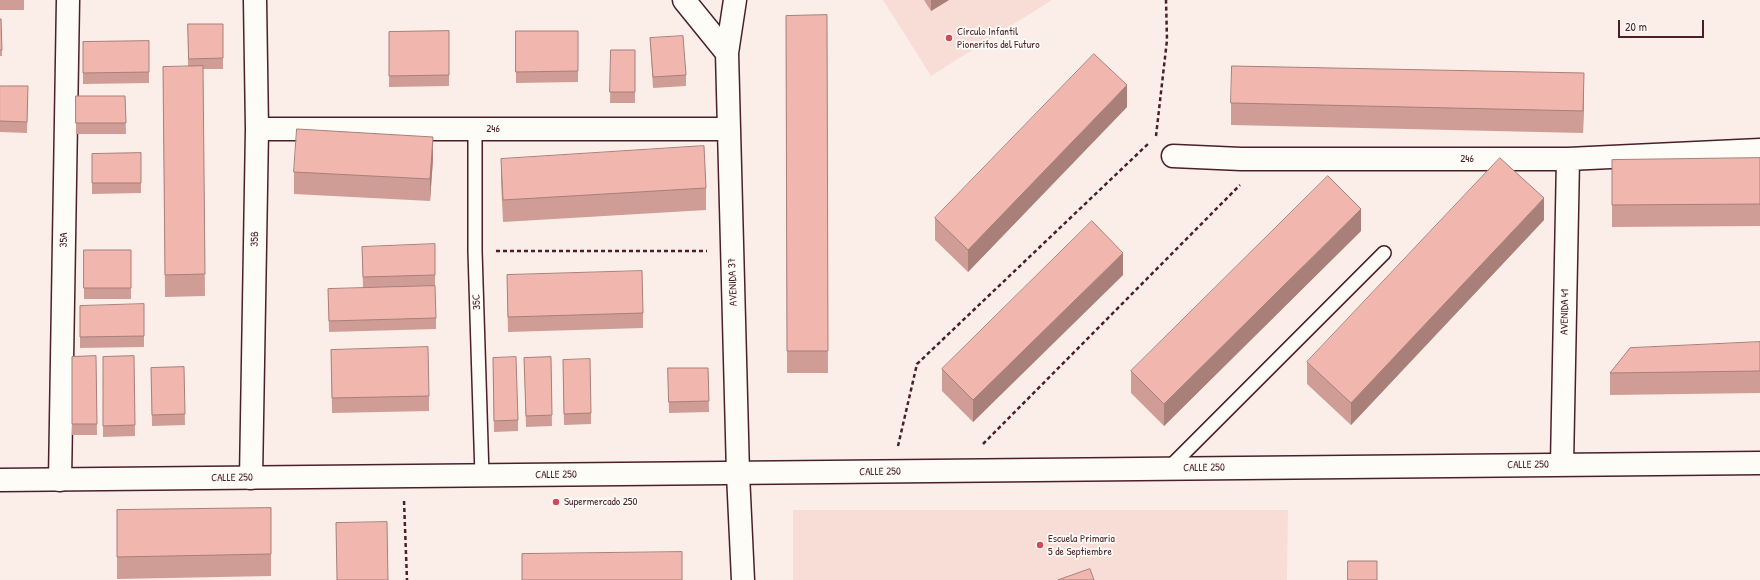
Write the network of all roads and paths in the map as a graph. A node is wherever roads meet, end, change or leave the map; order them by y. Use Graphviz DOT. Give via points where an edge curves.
graph roads {
  1 [pos="68,0"];
  2 [pos="255,0"];
  3 [pos="684,0"];
  4 [pos="735,0"];
  5 [pos="1166,0"];
  6 [pos="727,52"];
  7 [pos="257,129"];
  8 [pos="475,129"];
  9 [pos="728,129"];
  10 [pos="1156,136"];
  11 [pos="1760,150"];
  12 [pos="1173,156"];
  13 [pos="1267,159"];
  14 [pos="1568,159"];
  15 [pos="475,251"];
  16 [pos="732,251"];
  17 [pos="1384,253"];
  18 [pos="1760,463"];
  19 [pos="1562,464"];
  20 [pos="1168,469"];
  21 [pos="955,471"];
  22 [pos="892,472"];
  23 [pos="738,474"];
  24 [pos="482,476"];
  25 [pos="404,477"];
  26 [pos="251,478"];
  27 [pos="0,480"];
  28 [pos="60,480"];
  29 [pos="407,580"];
  30 [pos="743,580"];
  1 -- 28 [label="street, 35A"];
  2 -- 7 [label="street, 35B"];
  3 -- 6 [label="street"];
  4 -- 6 [label="street, AVENIDA 37"];
  5 -- 10 [label="path" via="1168,40"];
  6 -- 9 [label="street, AVENIDA 37"];
  7 -- 8 [label="street, 246"];
  7 -- 26 [label="street, 35B"];
  8 -- 9 [label="street, 246"];
  8 -- 15 [label="lane, 35C"];
  9 -- 16 [label="street, AVENIDA 37"];
  10 -- 12 [label="path"];
  10 -- 22 [label="path" via="917,364"];
  11 -- 14 [label="street, 246"];
  12 -- 13 [label="street, 246"];
  13 -- 14 [label="street, 246"];
  13 -- 21 [label="path"];
  14 -- 19 [label="street, AVENIDA 41"];
  15 -- 16 [label="path"];
  15 -- 24 [label="lane, 35C"];
  16 -- 23 [label="street, AVENIDA 37"];
  17 -- 20 [label="lane"];
  18 -- 19 [label="street, CALLE 250"];
  19 -- 20 [label="street, CALLE 250"];
  20 -- 21 [label="street, CALLE 250"];
  21 -- 22 [label="street, CALLE 250"];
  22 -- 23 [label="street, CALLE 250"];
  23 -- 24 [label="street, CALLE 250"];
  23 -- 30 [label="street, AVENIDA 37"];
  24 -- 25 [label="street, CALLE 250"];
  25 -- 26 [label="street, CALLE 250"];
  25 -- 29 [label="path"];
  26 -- 28 [label="street, CALLE 250"];
  27 -- 28 [label="street, CALLE 250"];
}
